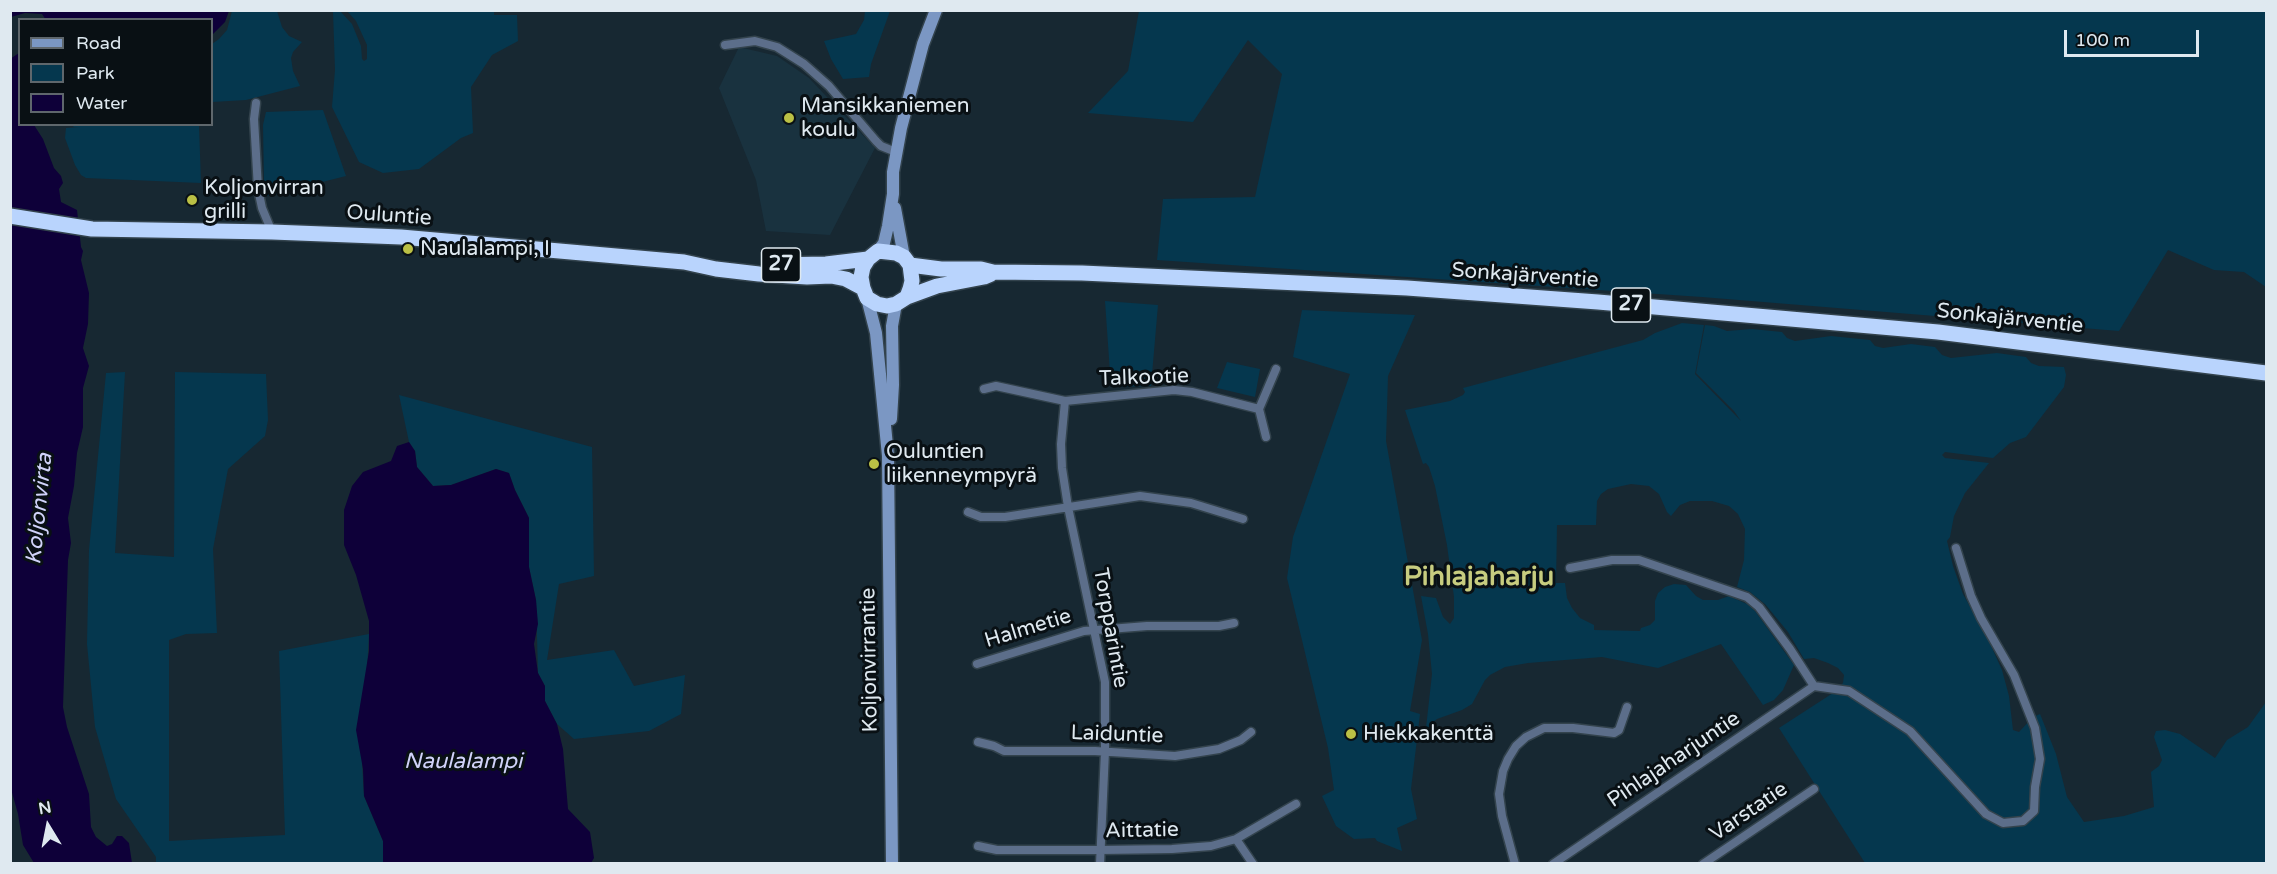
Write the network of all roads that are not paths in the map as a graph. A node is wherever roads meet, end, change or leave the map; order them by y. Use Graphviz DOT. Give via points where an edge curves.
graph roads {
  1 [pos="936,10"];
  2 [pos="725,45"];
  3 [pos="256,103"];
  4 [pos="896,152"];
  5 [pos="893,194"];
  6 [pos="10,216"];
  7 [pos="272,232"];
  8 [pos="873,255"];
  9 [pos="907,261"];
  10 [pos="694,264"];
  11 [pos="993,272"];
  12 [pos="865,293"];
  13 [pos="901,300"];
  14 [pos="1276,369"];
  15 [pos="2266,373"];
  16 [pos="984,388"];
  17 [pos="1065,401"];
  18 [pos="1259,409"];
  19 [pos="1266,437"];
  20 [pos="888,456"];
  21 [pos="1068,507"];
  22 [pos="968,512"];
  23 [pos="1243,519"];
  24 [pos="1956,548"];
  25 [pos="1570,568"];
  26 [pos="1234,623"];
  27 [pos="1094,629"];
  28 [pos="977,663"];
  29 [pos="1814,686"];
  30 [pos="1627,707"];
  31 [pos="1251,732"];
  32 [pos="978,742"];
  33 [pos="1105,752"];
  34 [pos="1814,789"];
  35 [pos="1296,804"];
  36 [pos="1236,839"];
  37 [pos="978,846"];
  38 [pos="1100,850"];
  39 [pos="892,864"];
  40 [pos="1100,864"];
  41 [pos="1253,864"];
  42 [pos="1515,864"];
  43 [pos="1553,864"];
  44 [pos="1703,864"];
  1 -- 4 [label="main road" via="923,44"];
  2 -- 4 [label="street" via="755,41 777,47 829,86 876,141"];
  3 -- 7 [label="street" via="258,189"];
  4 -- 5 [label="main road"];
  5 -- 8 [label="main road" via="884,243"];
  5 -- 9 [label="main road"];
  6 -- 7 [label="highway, Ouluntie / 27" via="92,230"];
  7 -- 10 [label="highway, Ouluntie / 27" via="401,237"];
  8 -- 9 [label="highway" via="888,250"];
  8 -- 10 [label="highway, Ouluntie / 27" via="796,266"];
  8 -- 12 [label="highway" via="863,267"];
  9 -- 11 [label="highway, Sonkajärventie / 27" via="941,269 981,268"];
  9 -- 13 [label="highway" via="912,281"];
  10 -- 12 [label="highway, Ouluntie / 27" via="759,274 846,279"];
  11 -- 13 [label="highway, Sonkajärventie / 27"];
  11 -- 15 [label="highway, Sonkajärventie / 27" via="1395,287 1598,302 1927,331"];
  12 -- 13 [label="highway" via="877,304 886,306"];
  12 -- 20 [label="main road, Koljonvirrantie" via="876,333"];
  13 -- 20 [label="main road, Koljonvirrantie" via="892,326"];
  14 -- 18 [label="street"];
  16 -- 17 [label="street, Talkootie" via="996,386"];
  17 -- 18 [label="street, Talkootie" via="1174,390"];
  17 -- 21 [label="street, Torpparintie" via="1061,444"];
  18 -- 19 [label="street"];
  20 -- 39 [label="main road, Koljonvirrantie"];
  21 -- 22 [label="street" via="1005,518"];
  21 -- 23 [label="street" via="1126,497 1157,497"];
  21 -- 27 [label="street, Torpparintie"];
  24 -- 29 [label="street" via="1971,596 2014,675 2035,728 2040,759 2034,811 2023,821 2003,823 1986,814 1910,730 1848,691"];
  25 -- 29 [label="street" via="1612,560 1639,560 1747,597 1772,624"];
  26 -- 27 [label="street, Halmetie"];
  27 -- 28 [label="street, Halmetie"];
  27 -- 33 [label="street, Torpparintie" via="1105,682"];
  29 -- 43 [label="street, Pihlajaharjuntie"];
  30 -- 42 [label="street" via="1619,730 1614,733 1544,728 1516,746 1503,771 1499,794"];
  31 -- 33 [label="street, Laiduntie" via="1230,745 1194,754"];
  32 -- 33 [label="street, Laiduntie" via="1004,752"];
  33 -- 38 [label="street, Torpparintie"];
  34 -- 44 [label="street, Varstatie"];
  35 -- 36 [label="street, Aittatie"];
  36 -- 38 [label="street, Aittatie" via="1193,848"];
  36 -- 41 [label="street"];
  37 -- 38 [label="street, Aittatie" via="997,850"];
  38 -- 40 [label="street, Torpparintie"];
}
